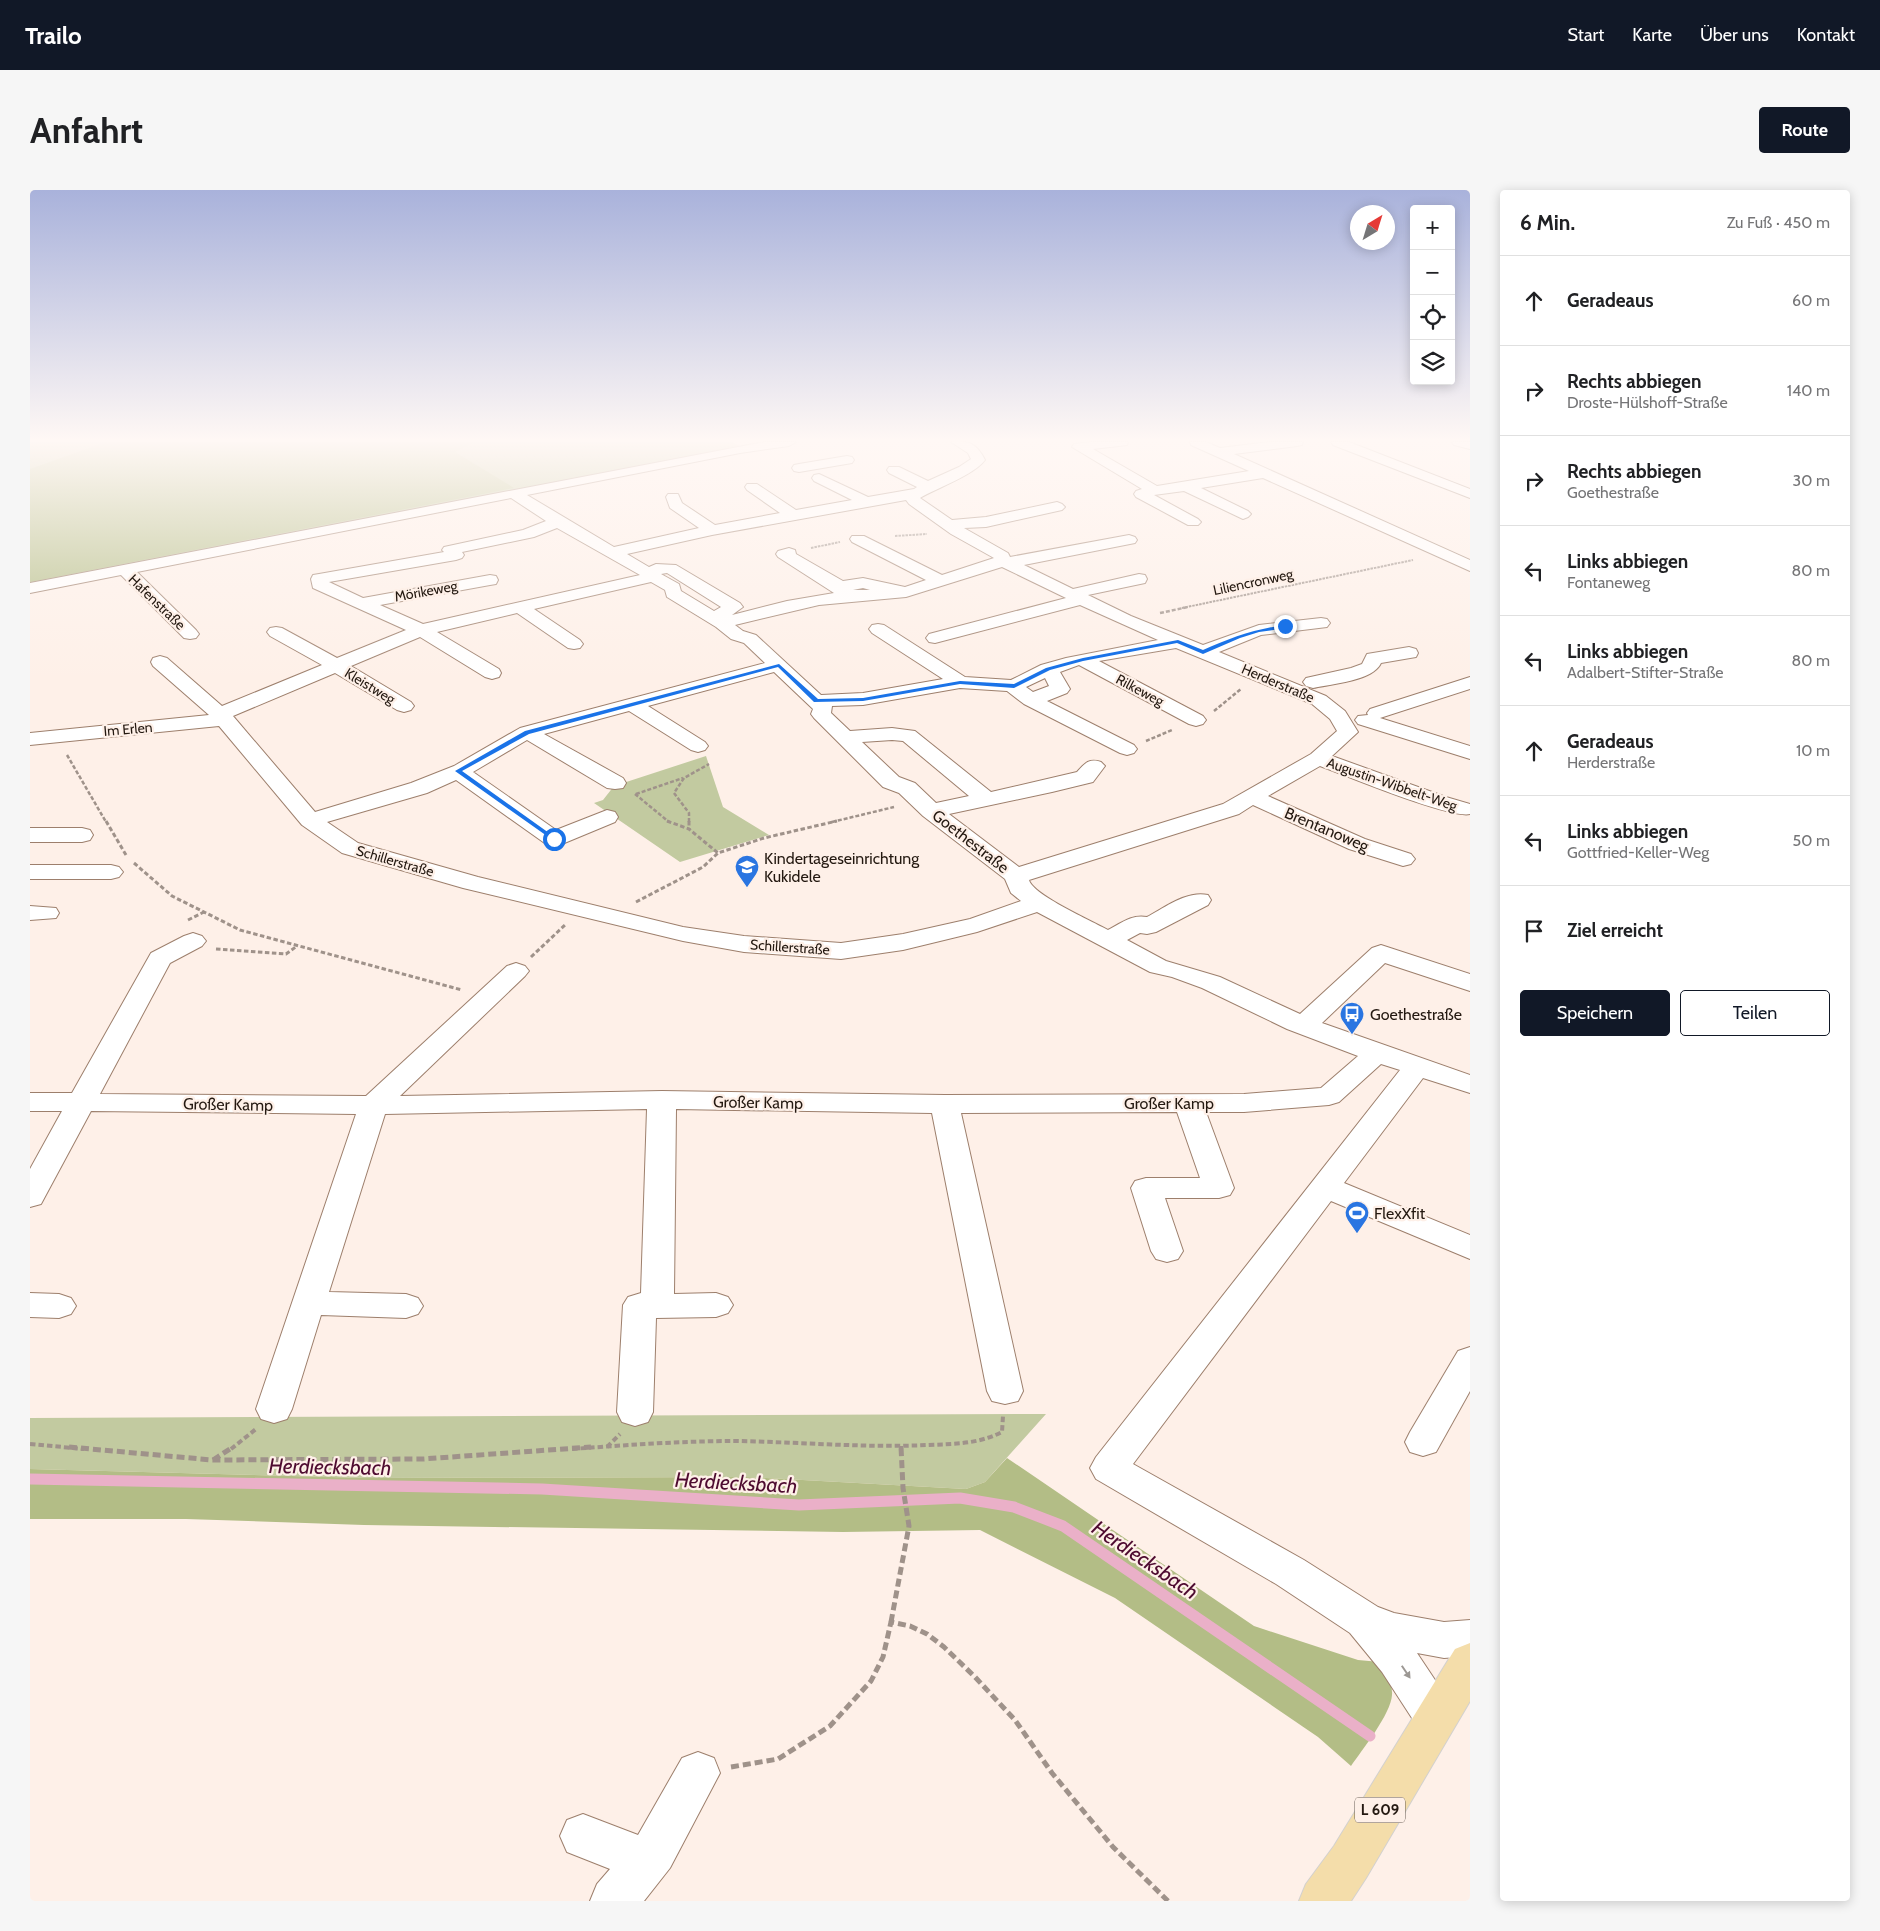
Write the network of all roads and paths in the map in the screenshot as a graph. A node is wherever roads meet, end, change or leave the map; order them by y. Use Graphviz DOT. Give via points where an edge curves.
graph roads {
  1 [pos="370,522"];
  2 [pos="551,522"];
  3 [pos="557,522"];
  4 [pos="700,522"];
  5 [pos="753,522"];
  6 [pos="944,522"];
  7 [pos="987,522"];
  8 [pos="1373,522"];
  9 [pos="949,525"];
  10 [pos="712,530"];
  11 [pos="858,539"];
  12 [pos="1129,540"];
  13 [pos="1462,546"];
  14 [pos="607,550"];
  15 [pos="1440,552"];
  16 [pos="789,553"];
  17 [pos="1005,562"];
  18 [pos="1470,566"];
  19 [pos="124,569"];
  20 [pos="647,573"];
  21 [pos="1139,579"];
  22 [pos="490,580"];
  23 [pos="940,582"];
  24 [pos="30,588"];
  25 [pos="846,591"];
  26 [pos="1077,597"];
  27 [pos="362,603"];
  28 [pos="519,607"];
  29 [pos="717,620"];
  30 [pos="1125,620"];
  31 [pos="1321,623"];
  32 [pos="878,629"];
  33 [pos="421,630"];
  34 [pos="276,632"];
  35 [pos="190,634"];
  36 [pos="935,638"];
  37 [pos="1178,642"];
  38 [pos="574,644"];
  39 [pos="1203,652"];
  40 [pos="1408,653"];
  41 [pos="1083,660"];
  42 [pos="160,662"];
  43 [pos="336,665"];
  44 [pos="779,665"];
  45 [pos="1048,669"];
  46 [pos="492,673"];
  47 [pos="960,682"];
  48 [pos="1313,682"];
  49 [pos="1470,683"];
  50 [pos="1014,686"];
  51 [pos="1443,692"];
  52 [pos="1031,700"];
  53 [pos="1470,700"];
  54 [pos="816,701"];
  55 [pos="632,704"];
  56 [pos="404,706"];
  57 [pos="223,717"];
  58 [pos="30,719"];
  59 [pos="1196,720"];
  60 [pos="527,732"];
  61 [pos="42,738"];
  62 [pos="845,738"];
  63 [pos="698,746"];
  64 [pos="1127,748"];
  65 [pos="1470,753"];
  66 [pos="1318,758"];
  67 [pos="1094,766"];
  68 [pos="458,771"];
  69 [pos="684,778"];
  70 [pos="615,783"];
  71 [pos="636,794"];
  72 [pos="1252,797"];
  73 [pos="987,800"];
  74 [pos="926,806"];
  75 [pos="1465,809"];
  76 [pos="607,817"];
  77 [pos="310,820"];
  78 [pos="689,829"];
  79 [pos="30,835"];
  80 [pos="82,835"];
  81 [pos="718,852"];
  82 [pos="1403,859"];
  83 [pos="30,872"];
  84 [pos="111,872"];
  85 [pos="1016,876"];
  86 [pos="1199,900"];
  87 [pos="1039,903"];
  88 [pos="582,910"];
  89 [pos="609,916"];
  90 [pos="1108,940"];
  91 [pos="193,941"];
  92 [pos="297,946"];
  93 [pos="516,971"];
  94 [pos="1470,983"];
  95 [pos="489,997"];
  96 [pos="1304,1026"];
  97 [pos="1377,1053"];
  98 [pos="1417,1067"];
  99 [pos="1470,1084"];
  100 [pos="662,1100"];
  101 [pos="30,1102"];
  102 [pos="83,1102"];
  103 [pos="1188,1103"];
  104 [pos="945,1104"];
  105 [pos="373,1105"];
  106 [pos="1325,1187"];
  107 [pos="30,1197"];
  108 [pos="1470,1248"];
  109 [pos="1167,1251"];
  110 [pos="309,1304"];
  111 [pos="716,1305"];
  112 [pos="406,1306"];
  113 [pos="657,1306"];
  114 [pos="1470,1360"];
  115 [pos="1006,1390"];
  116 [pos="274,1409"];
  117 [pos="635,1412"];
  118 [pos="1423,1442"];
  119 [pos="30,1444"];
  120 [pos="901,1446"];
  121 [pos="212,1460"];
  122 [pos="1364,1620"];
  123 [pos="891,1622"];
  124 [pos="1470,1638"];
  125 [pos="1470,1662"];
  126 [pos="1436,1718"];
  127 [pos="698,1773"];
  128 [pos="582,1836"];
  129 [pos="647,1861"];
  130 [pos="614,1901"];
  131 [pos="1168,1901"];
  132 [pos="1323,1901"];
  1 -- 19 [label="street, Hafenstraße"];
  2 -- 27 [label="street" via="528,534 319,580"];
  3 -- 14 [label="street, Goethestraße"];
  4 -- 10 [label="street"];
  5 -- 10 [label="street"];
  6 -- 9 [label="street, Herderstraße"];
  7 -- 9 [label="street"];
  8 -- 15 [label="street"];
  9 -- 17 [label="street, Herderstraße" via="1002,556"];
  10 -- 14 [label="street"];
  11 -- 23 [label="street"];
  12 -- 17 [label="street"];
  13 -- 15 [label="street"];
  14 -- 20 [label="street, Goethestraße"];
  15 -- 18 [label="street"];
  15 -- 30 [label="path, Liliencronweg"];
  16 -- 25 [label="street" via="784,554"];
  17 -- 23 [label="street"];
  17 -- 26 [label="street, Herderstraße"];
  19 -- 24 [label="street, Hafenstraße"];
  19 -- 35 [label="street, Hafenstraße"];
  20 -- 28 [label="street"];
  20 -- 29 [label="street, Goethestraße"];
  21 -- 26 [label="street"];
  22 -- 27 [label="street, Mörikeweg"];
  23 -- 25 [label="street" via="906,592"];
  25 -- 29 [label="street"];
  26 -- 30 [label="street, Herderstraße"];
  26 -- 36 [label="street"];
  27 -- 33 [label="street"];
  28 -- 33 [label="street"];
  28 -- 38 [label="street"];
  29 -- 44 [label="street, Goethestraße" via="737,635 750,639"];
  30 -- 37 [label="street, Herderstraße"];
  31 -- 39 [label="street" via="1259,630"];
  32 -- 47 [label="street"];
  33 -- 43 [label="street"];
  33 -- 46 [label="street"];
  34 -- 43 [label="street, Kleistweg"];
  37 -- 39 [label="street, Herderstraße"];
  37 -- 41 [label="street"];
  39 -- 66 [label="street, Herderstraße" via="1319,700 1338,714 1348,732"];
  40 -- 48 [label="street" via="1374,658 1370,667 1356,673"];
  41 -- 45 [label="street"];
  41 -- 59 [label="street, Rilkeweg"];
  42 -- 57 [label="street, Schillerstraße"];
  43 -- 56 [label="street, Kleistweg"];
  43 -- 57 [label="street"];
  44 -- 54 [label="street, Goethestraße"];
  44 -- 55 [label="street"];
  45 -- 50 [label="street"];
  45 -- 52 [label="street" via="1060,689"];
  47 -- 50 [label="street"];
  47 -- 54 [label="street" via="863,700"];
  49 -- 51 [label="street"];
  50 -- 52 [label="street"];
  51 -- 53 [label="street"];
  51 -- 65 [label="street" via="1371,716"];
  52 -- 64 [label="street"];
  54 -- 62 [label="street, Goethestraße" via="823,708 821,714"];
  55 -- 60 [label="street"];
  55 -- 63 [label="street"];
  57 -- 61 [label="street, Im Erlen"];
  57 -- 77 [label="street, Schillerstraße"];
  58 -- 61 [label="street"];
  60 -- 68 [label="street"];
  60 -- 70 [label="street"];
  61 -- 92 [label="path" via="127,858 172,896 240,930"];
  62 -- 73 [label="street" via="908,735"];
  62 -- 74 [label="street, Goethestraße" via="890,782 907,788"];
  63 -- 69 [label="path" via="709,754 712,761"];
  66 -- 72 [label="street, Herderstraße"];
  66 -- 75 [label="street, Augustin-Wibbelt-Weg"];
  67 -- 73 [label="street" via="1086,777"];
  68 -- 76 [label="street" via="554,839"];
  68 -- 77 [label="street" via="412,790"];
  69 -- 71 [label="path"];
  69 -- 78 [label="path" via="674,793 689,813"];
  70 -- 71 [label="path"];
  71 -- 78 [label="path" via="669,822"];
  72 -- 82 [label="street, Brentanoweg" via="1357,844"];
  72 -- 85 [label="street, Herderstraße" via="1230,809"];
  73 -- 74 [label="street"];
  74 -- 81 [label="path" via="764,838"];
  74 -- 85 [label="street, Goethestraße"];
  77 -- 88 [label="street, Schillerstraße" via="350,848 471,883"];
  78 -- 81 [label="path"];
  79 -- 80 [label="street"];
  81 -- 89 [label="path" via="703,867"];
  83 -- 84 [label="street"];
  85 -- 87 [label="street, Goethestraße" via="1019,888"];
  86 -- 90 [label="street" via="1148,927 1138,923"];
  87 -- 89 [label="street, Schillerstraße" via="977,925 903,942 841,950 744,944 683,934"];
  87 -- 90 [label="street, Goethestraße"];
  88 -- 89 [label="street, Schillerstraße"];
  88 -- 93 [label="path"];
  90 -- 96 [label="street, Goethestraße" via="1159,967 1180,970"];
  91 -- 92 [label="path" via="224,951 260,953 286,954"];
  91 -- 102 [label="street" via="160,958"];
  92 -- 95 [label="path"];
  93 -- 95 [label="street"];
  94 -- 96 [label="street" via="1381,954"];
  95 -- 105 [label="street"];
  96 -- 97 [label="street, Goethestraße"];
  97 -- 98 [label="street, Goethestraße"];
  97 -- 103 [label="street, Großer Kamp" via="1329,1096 1244,1103"];
  98 -- 99 [label="street, Goethestraße"];
  98 -- 106 [label="street"];
  100 -- 104 [label="street, Großer Kamp"];
  100 -- 105 [label="street, Großer Kamp"];
  100 -- 113 [label="street"];
  101 -- 102 [label="street, Großer Kamp"];
  102 -- 105 [label="street, Großer Kamp"];
  102 -- 107 [label="street"];
  103 -- 104 [label="street, Großer Kamp"];
  103 -- 109 [label="street" via="1219,1188 1146,1188"];
  104 -- 115 [label="street"];
  105 -- 110 [label="street"];
  106 -- 108 [label="street"];
  106 -- 122 [label="street" via="1109,1468 1290,1572"];
  110 -- 112 [label="street"];
  110 -- 116 [label="street"];
  111 -- 113 [label="street"];
  113 -- 117 [label="street" via="640,1305"];
  114 -- 118 [label="street"];
  115 -- 120 [label="path" via="1002,1432 970,1443"];
  116 -- 121 [label="path" via="253,1433"];
  119 -- 121 [label="path"];
  120 -- 121 [label="path" via="670,1442 423,1459"];
  120 -- 123 [label="path" via="909,1526"];
  122 -- 124 [label="street" via="1394,1631 1444,1640"];
  122 -- 126 [label="street, one-way" via="1397,1658"];
  123 -- 127 [label="path" via="882,1657 871,1681 830,1726 778,1759"];
  123 -- 131 [label="path" via="927,1634 975,1677 1015,1720 1052,1773 1113,1847"];
  125 -- 126 [label="main road, L 609"];
  126 -- 132 [label="main road, L 609"];
  127 -- 129 [label="street"];
  128 -- 129 [label="street"];
  129 -- 130 [label="street"];
}
